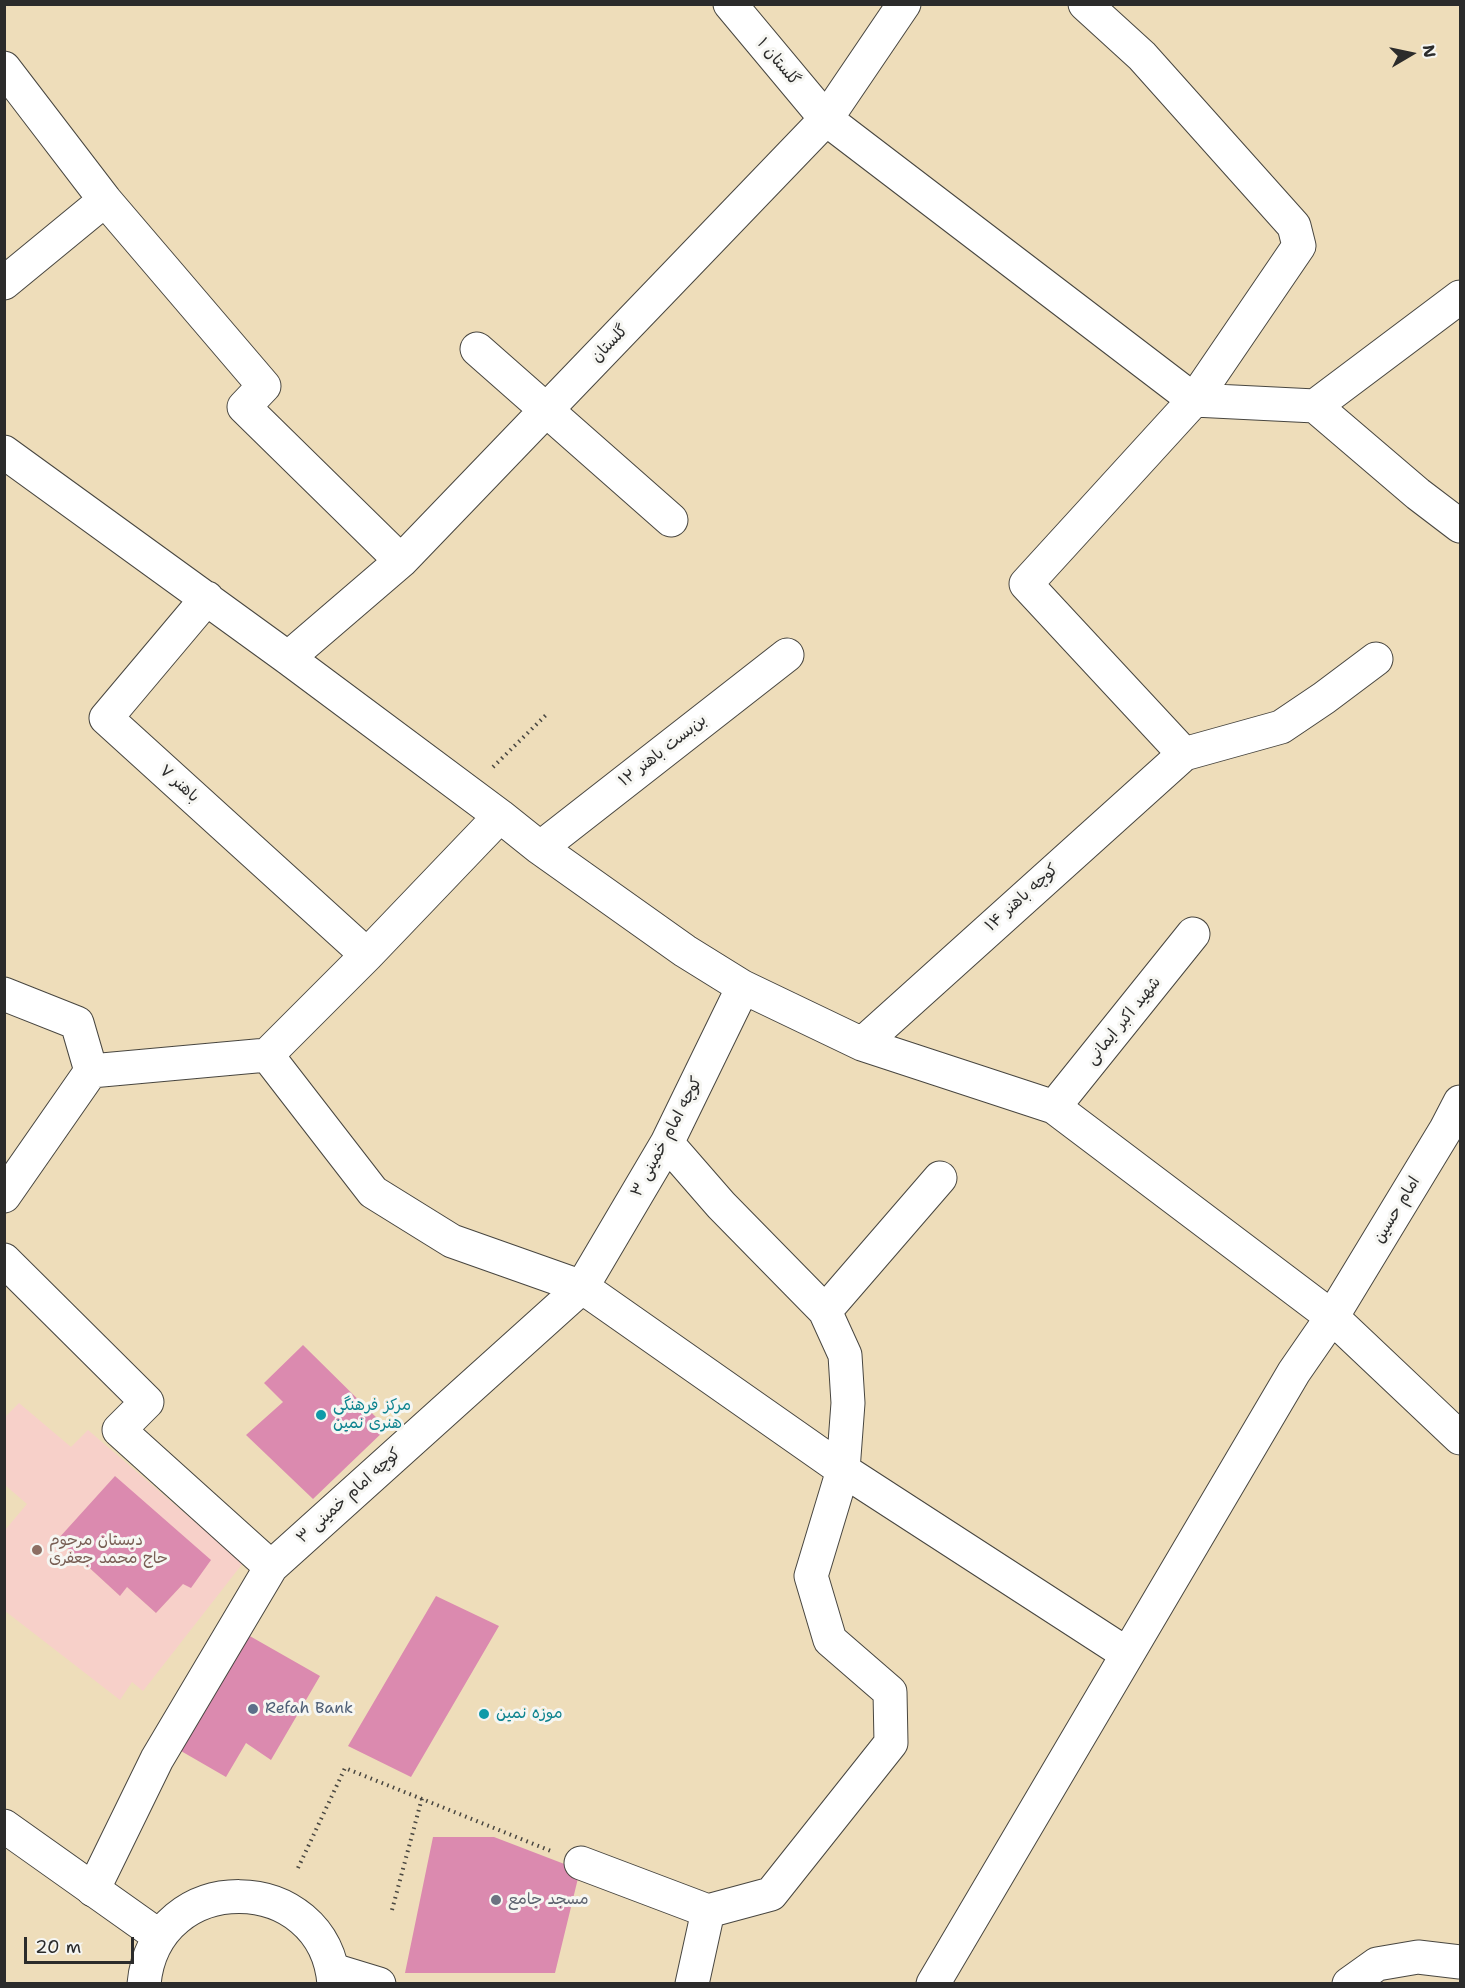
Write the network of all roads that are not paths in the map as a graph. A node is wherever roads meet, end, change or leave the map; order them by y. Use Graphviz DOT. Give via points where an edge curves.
graph roads {
  1 [pos="729,4"];
  2 [pos="904,4"];
  3 [pos="1085,4"];
  4 [pos="4,68"];
  5 [pos="826,119"];
  6 [pos="105,200"];
  7 [pos="4,283"];
  8 [pos="1461,297"];
  9 [pos="477,349"];
  10 [pos="1194,400"];
  11 [pos="1315,406"];
  12 [pos="546,410"];
  13 [pos="4,452"];
  14 [pos="671,520"];
  15 [pos="1461,526"];
  16 [pos="401,561"];
  17 [pos="207,598"];
  18 [pos="787,655"];
  19 [pos="288,658"];
  20 [pos="1376,659"];
  21 [pos="1184,754"];
  22 [pos="500,816"];
  23 [pos="540,848"];
  24 [pos="1193,934"];
  25 [pos="367,955"];
  26 [pos="743,987"];
  27 [pos="4,994"];
  28 [pos="862,1044"];
  29 [pos="267,1055"];
  30 [pos="91,1071"];
  31 [pos="1054,1107"];
  32 [pos="1456,1120"];
  33 [pos="667,1143"];
  34 [pos="940,1178"];
  35 [pos="4,1196"];
  36 [pos="4,1260"];
  37 [pos="582,1287"];
  38 [pos="825,1311"];
  39 [pos="1332,1317"];
  40 [pos="1461,1438"];
  41 [pos="843,1470"];
  42 [pos="271,1567"];
  43 [pos="1127,1654"];
  44 [pos="4,1826"];
  45 [pos="581,1863"];
  46 [pos="93,1890"];
  47 [pos="708,1911"];
  48 [pos="159,1936"];
  49 [pos="1461,1962"];
  50 [pos="334,1977"];
  51 [pos="144,1983"];
  52 [pos="379,1983"];
  53 [pos="692,1983"];
  54 [pos="933,1983"];
  55 [pos="1349,1983"];
  1 -- 5 [label="street, گلستان ۱"];
  2 -- 5 [label="street, گلستان"];
  3 -- 10 [label="street" via="1142,56 1294,226 1299,246"];
  4 -- 6 [label="street"];
  5 -- 10 [label="street, گلستان ۱"];
  5 -- 12 [label="street, گلستان"];
  6 -- 7 [label="street"];
  6 -- 16 [label="street" via="264,386 244,406"];
  8 -- 11 [label="street"];
  9 -- 12 [label="street"];
  10 -- 11 [label="street"];
  10 -- 21 [label="street" via="1026,584"];
  11 -- 15 [label="street"];
  12 -- 14 [label="street"];
  12 -- 16 [label="street, گلستان"];
  13 -- 17 [label="street"];
  16 -- 19 [label="street, گلستان"];
  17 -- 19 [label="street"];
  17 -- 25 [label="street, باهنر ۷" via="106,717"];
  18 -- 23 [label="street, بن‌بست باهنر ۱۲"];
  19 -- 22 [label="street"];
  20 -- 21 [label="street" via="1281,727"];
  21 -- 28 [label="street, کوچه باهنر ۱۴"];
  22 -- 23 [label="street"];
  22 -- 25 [label="street"];
  23 -- 26 [label="street" via="684,951"];
  24 -- 31 [label="street, شهید اکبر ایمانی"];
  25 -- 29 [label="street"];
  26 -- 28 [label="street"];
  26 -- 33 [label="street, کوچه امام خمینی ۳"];
  27 -- 30 [label="street" via="77,1023"];
  28 -- 31 [label="street"];
  29 -- 30 [label="street"];
  29 -- 37 [label="street" via="373,1192 452,1241"];
  30 -- 35 [label="street"];
  31 -- 39 [label="street"];
  32 -- 39 [label="street, امام حسین"];
  33 -- 37 [label="street, کوچه امام خمینی ۳"];
  33 -- 38 [label="street" via="721,1206"];
  34 -- 38 [label="street"];
  36 -- 42 [label="street" via="147,1402 118,1430"];
  37 -- 41 [label="street"];
  37 -- 42 [label="street, کوچه امام خمینی ۳"];
  38 -- 41 [label="street" via="845,1354 848,1403"];
  39 -- 40 [label="street"];
  39 -- 43 [label="street, امام حسین" via="1294,1372"];
  41 -- 43 [label="street"];
  41 -- 47 [label="street" via="811,1576 830,1640 890,1692 891,1743 771,1894"];
  42 -- 46 [label="street, کوچه امام خمینی ۳" via="157,1759"];
  43 -- 54 [label="street, امام حسین"];
  44 -- 46 [label="street"];
  45 -- 47 [label="street"];
  46 -- 48 [label="street"];
  47 -- 53 [label="street"];
  48 -- 50 [label="street" via="182,1913 210,1899 241,1895 272,1900 300,1916 321,1940"];
  48 -- 51 [label="street" via="145,1966"];
  49 -- 55 [label="street" via="1418,1957 1377,1964"];
  50 -- 52 [label="street"];
}
